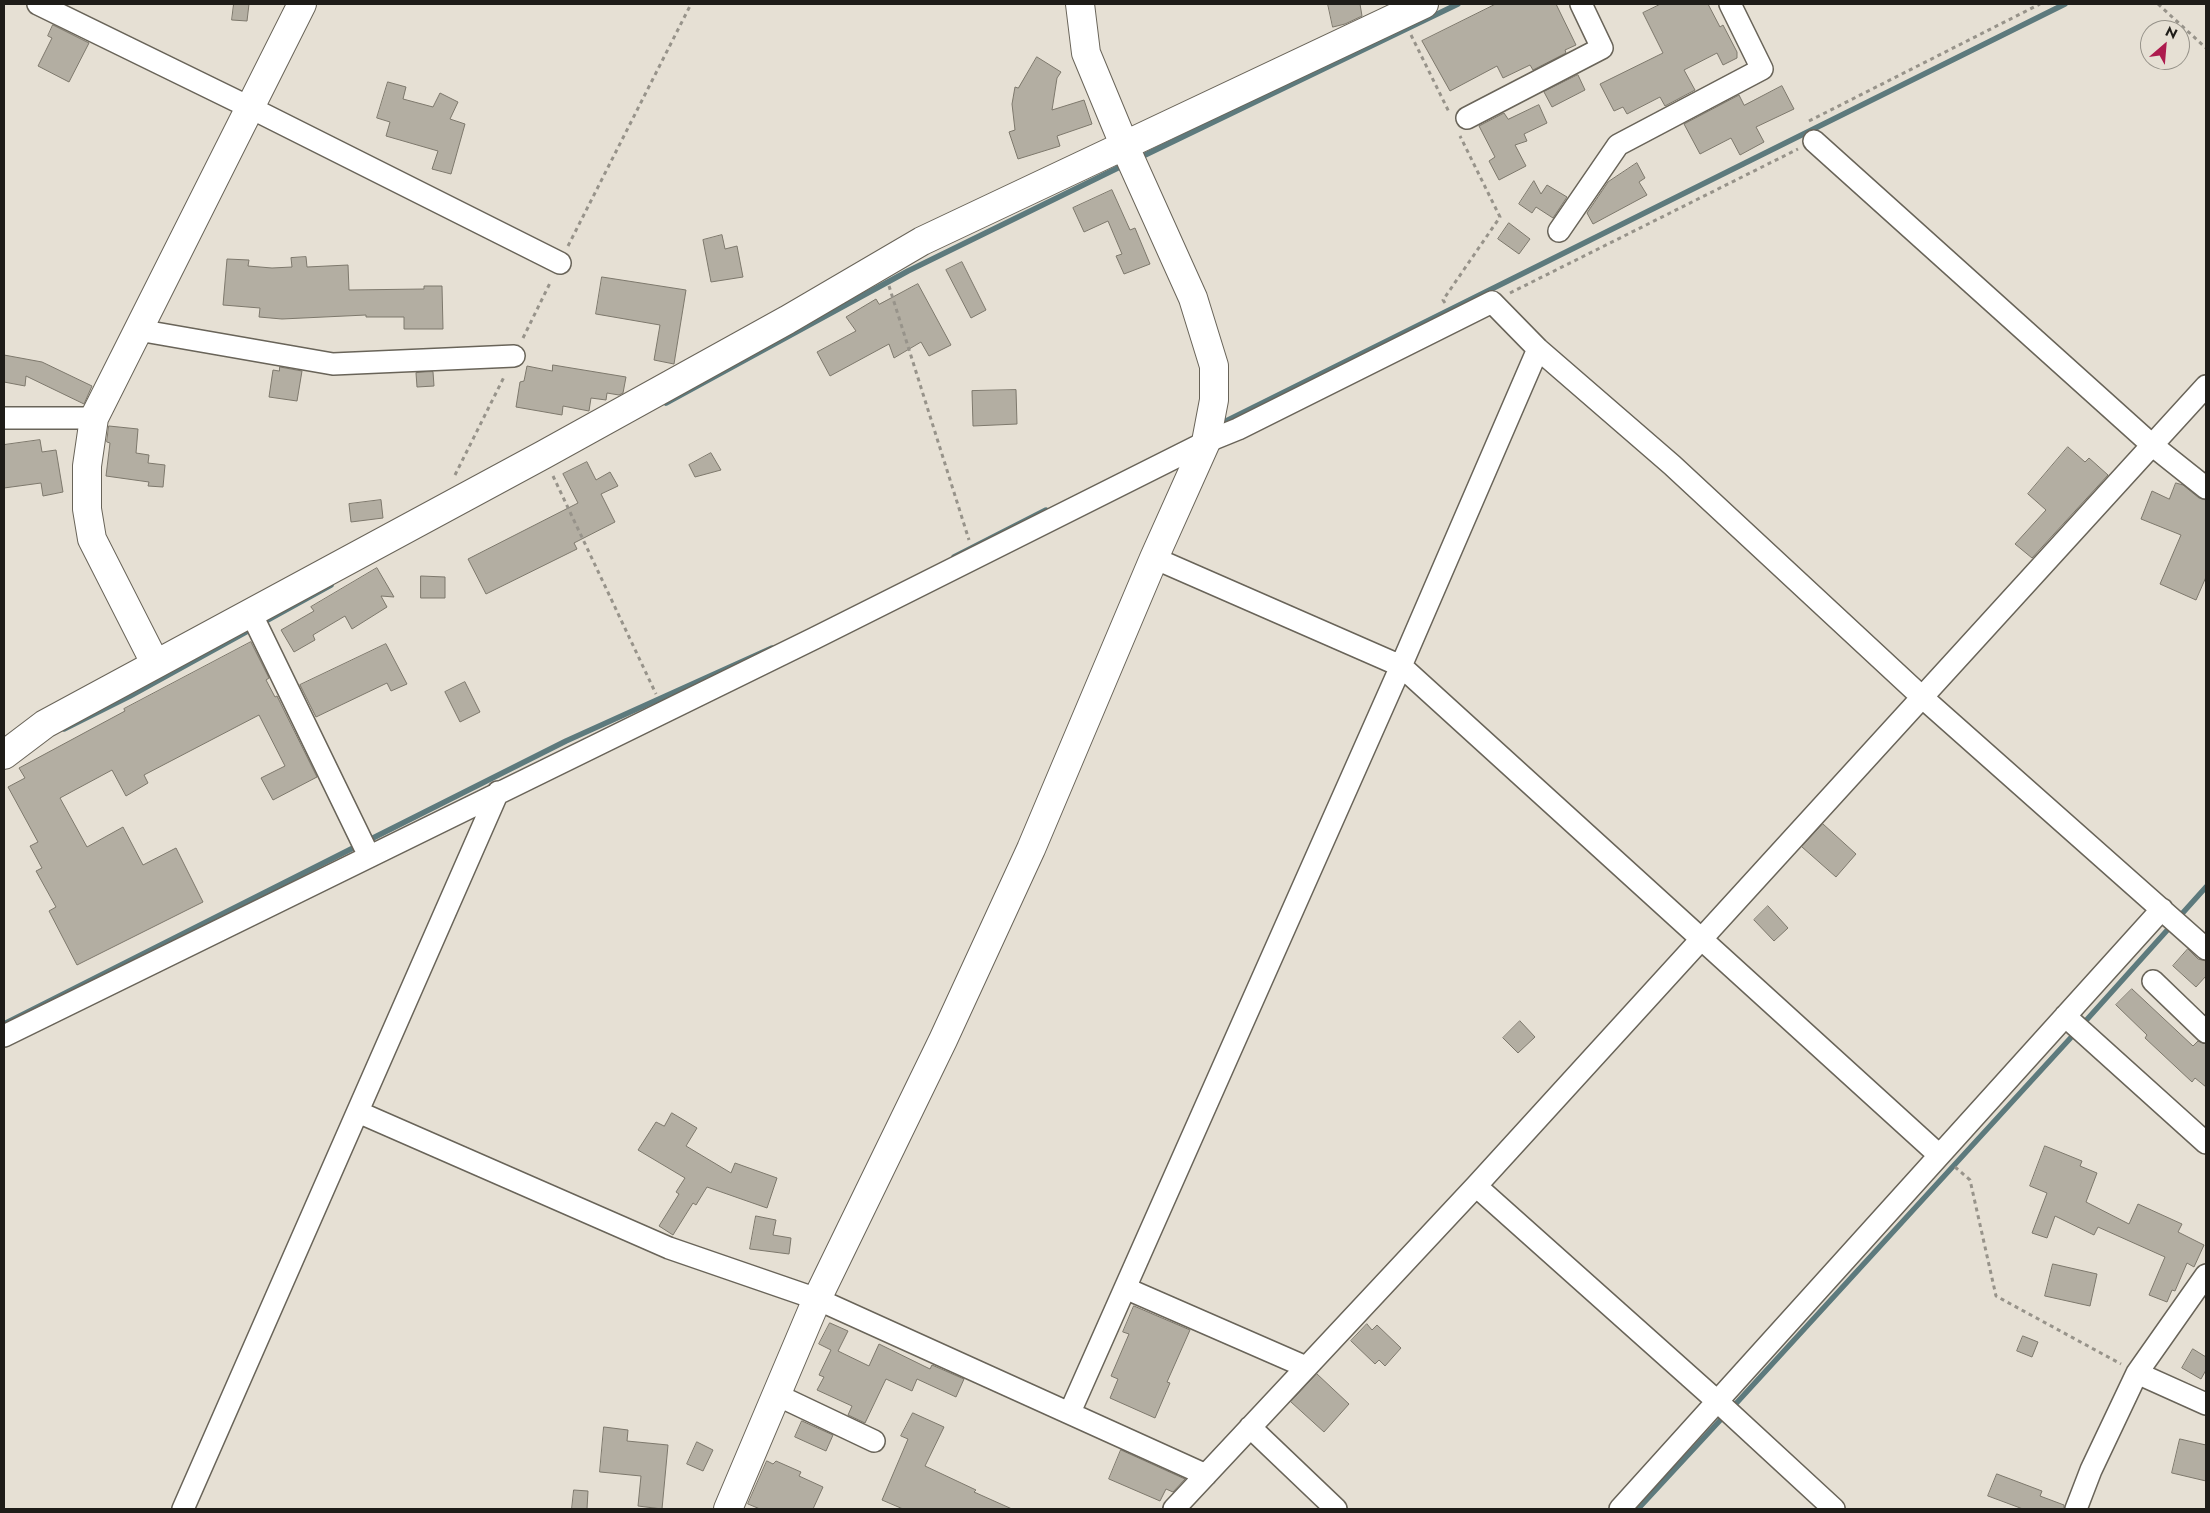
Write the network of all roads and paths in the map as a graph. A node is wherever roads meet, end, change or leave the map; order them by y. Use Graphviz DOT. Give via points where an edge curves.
graph roads {
  1 [pos="38,4"];
  2 [pos="302,4"];
  3 [pos="1080,4"];
  4 [pos="1581,4"];
  5 [pos="1730,4"];
  6 [pos="2040,4"];
  7 [pos="2158,4"];
  8 [pos="1413,9"];
  9 [pos="2206,48"];
  10 [pos="251,108"];
  11 [pos="1459,122"];
  12 [pos="1814,141"];
  13 [pos="1125,147"];
  14 [pos="1559,232"];
  15 [pos="560,264"];
  16 [pos="882,264"];
  17 [pos="1492,302"];
  18 [pos="1454,321"];
  19 [pos="138,330"];
  20 [pos="1538,349"];
  21 [pos="514,356"];
  22 [pos="2206,386"];
  23 [pos="4,418"];
  24 [pos="94,418"];
  25 [pos="1206,442"];
  26 [pos="2152,445"];
  27 [pos="543,455"];
  28 [pos="2206,488"];
  29 [pos="974,558"];
  30 [pos="1154,558"];
  31 [pos="251,613"];
  32 [pos="155,664"];
  33 [pos="1401,666"];
  34 [pos="1923,698"];
  35 [pos="664,711"];
  36 [pos="4,755"];
  37 [pos="498,792"];
  38 [pos="369,856"];
  39 [pos="2162,909"];
  40 [pos="1701,940"];
  41 [pos="2206,949"];
  42 [pos="2152,981"];
  43 [pos="2065,1016"];
  44 [pos="2206,1032"];
  45 [pos="4,1036"];
  46 [pos="358,1112"];
  47 [pos="2206,1144"];
  48 [pos="1939,1155"];
  49 [pos="1476,1186"];
  50 [pos="2206,1274"];
  51 [pos="1125,1288"];
  52 [pos="818,1299"];
  53 [pos="1306,1367"];
  54 [pos="2137,1373"];
  55 [pos="777,1395"];
  56 [pos="1718,1402"];
  57 [pos="2206,1404"];
  58 [pos="1070,1412"];
  59 [pos="1250,1427"];
  60 [pos="874,1441"];
  61 [pos="1206,1475"];
  62 [pos="183,1509"];
  63 [pos="728,1509"];
  64 [pos="1174,1509"];
  65 [pos="1336,1509"];
  66 [pos="1620,1509"];
  67 [pos="1834,1509"];
  68 [pos="2076,1509"];
  1 -- 10 [label="street"];
  2 -- 10 [label="street"];
  3 -- 13 [label="street" via="1086,53"];
  4 -- 11 [label="street" via="1602,48"];
  5 -- 14 [label="street" via="1762,69 1618,145"];
  6 -- 12 [label="path" via="1804,123"];
  7 -- 9 [label="path"];
  8 -- 11 [label="path"];
  8 -- 13 [label="street"];
  10 -- 15 [label="street"];
  10 -- 19 [label="street"];
  11 -- 18 [label="path" via="1500,217 1443,300"];
  12 -- 17 [label="path"];
  12 -- 26 [label="street"];
  13 -- 16 [label="street" via="922,241"];
  13 -- 25 [label="street" via="1193,298 1214,366 1214,400"];
  16 -- 27 [label="street"];
  16 -- 29 [label="path"];
  17 -- 18 [label="street"];
  17 -- 20 [label="street"];
  18 -- 25 [label="street"];
  19 -- 21 [label="street" via="333,364"];
  19 -- 24 [label="street"];
  20 -- 33 [label="street"];
  20 -- 34 [label="street" via="1672,465"];
  22 -- 26 [label="street"];
  23 -- 24 [label="street"];
  24 -- 32 [label="street" via="87,466 86,509 92,539"];
  25 -- 29 [label="street"];
  25 -- 30 [label="street"];
  26 -- 28 [label="street"];
  26 -- 34 [label="street"];
  27 -- 31 [label="street"];
  27 -- 35 [label="path"];
  29 -- 35 [label="street"];
  30 -- 33 [label="street"];
  30 -- 52 [label="street" via="1031,848"];
  31 -- 32 [label="street"];
  31 -- 38 [label="street"];
  32 -- 36 [label="street" via="45,724"];
  33 -- 40 [label="street"];
  33 -- 51 [label="street"];
  34 -- 39 [label="street"];
  34 -- 40 [label="street"];
  35 -- 37 [label="street"];
  37 -- 38 [label="street"];
  37 -- 46 [label="street"];
  38 -- 45 [label="street"];
  39 -- 41 [label="street"];
  39 -- 43 [label="street"];
  40 -- 48 [label="street"];
  40 -- 49 [label="street"];
  42 -- 44 [label="street"];
  43 -- 47 [label="street"];
  43 -- 48 [label="street"];
  46 -- 52 [label="street" via="669,1248"];
  46 -- 62 [label="street"];
  48 -- 54 [label="path" via="1970,1180 1996,1296"];
  48 -- 56 [label="street"];
  49 -- 53 [label="street"];
  49 -- 56 [label="street"];
  50 -- 54 [label="street"];
  51 -- 53 [label="street"];
  51 -- 58 [label="street"];
  52 -- 55 [label="street"];
  52 -- 58 [label="street"];
  53 -- 59 [label="street"];
  54 -- 57 [label="street"];
  54 -- 68 [label="street"];
  55 -- 60 [label="street"];
  55 -- 63 [label="street"];
  56 -- 66 [label="street"];
  56 -- 67 [label="street"];
  58 -- 61 [label="street"];
  59 -- 61 [label="street"];
  59 -- 65 [label="street"];
  61 -- 64 [label="street"];
}
